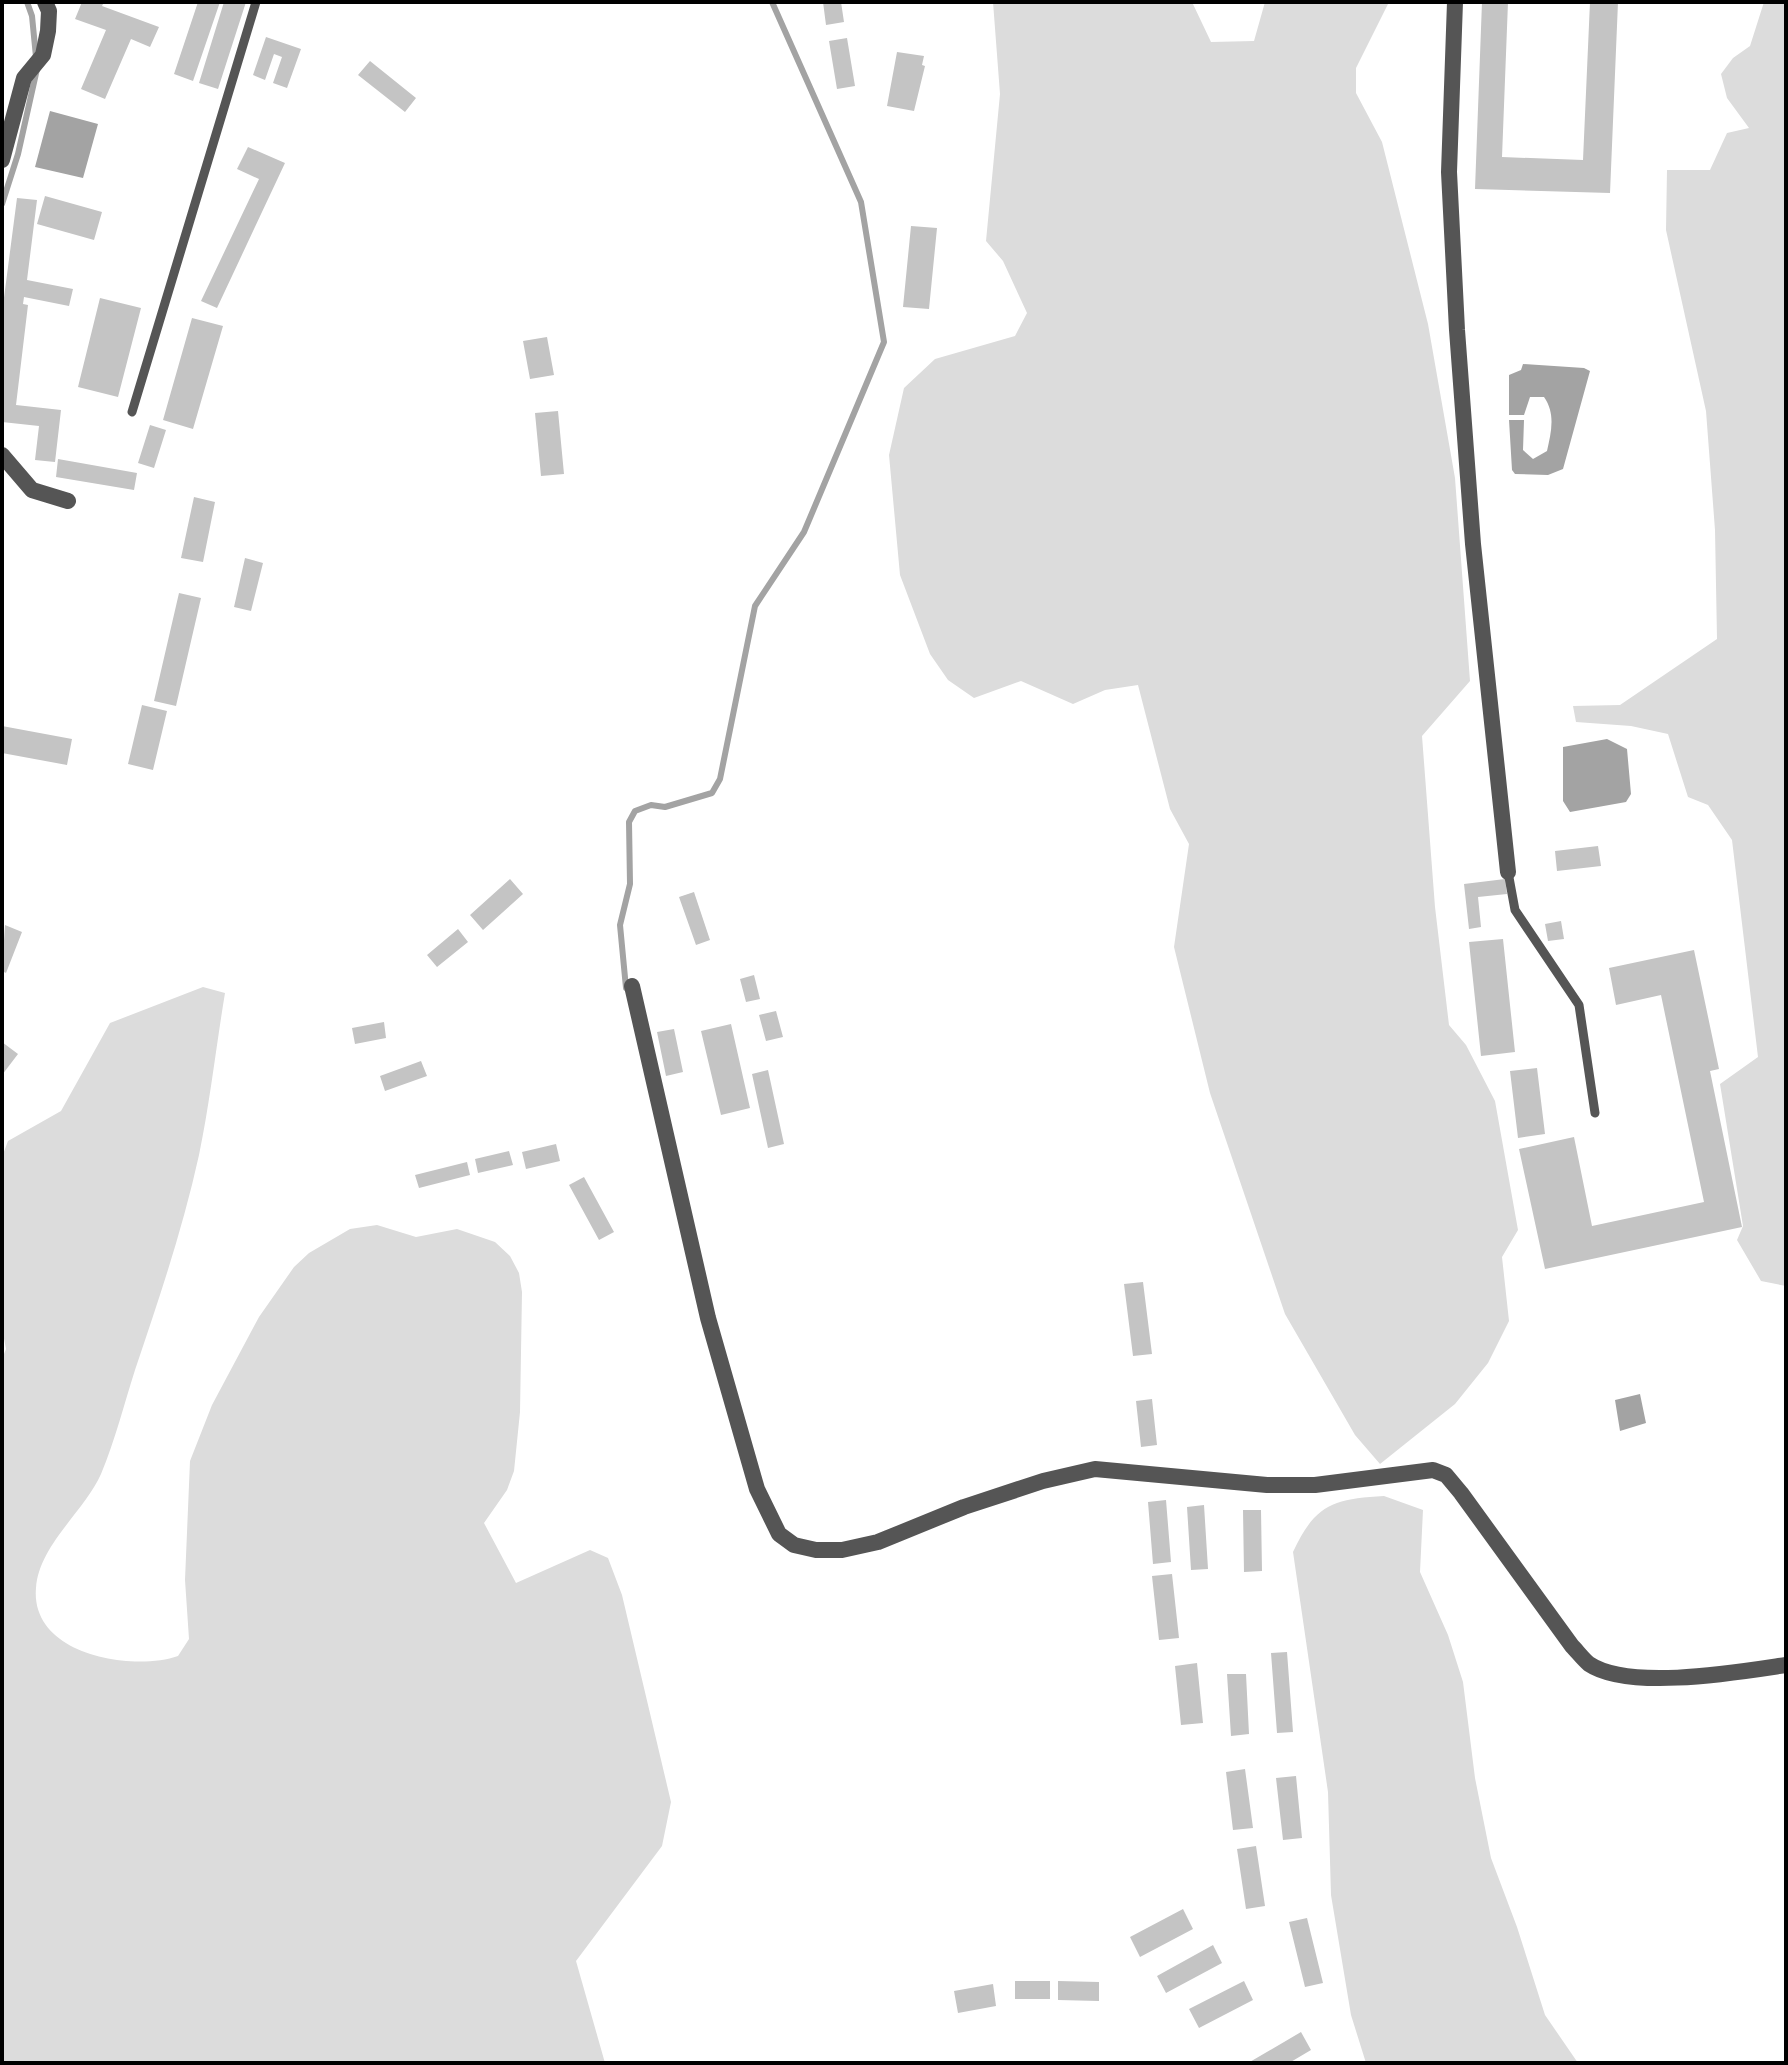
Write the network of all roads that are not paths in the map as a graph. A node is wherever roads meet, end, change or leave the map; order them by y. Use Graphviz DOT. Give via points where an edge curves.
graph roads {
  1 [pos="45,2"];
  2 [pos="256,2"];
  3 [pos="1455,2"];
  4 [pos="2,160"];
  5 [pos="132,412"];
  6 [pos="2,455"];
  7 [pos="68,501"];
  8 [pos="1508,872"];
  9 [pos="632,986"];
  10 [pos="1595,1113"];
  11 [pos="1786,1665"];
  1 -- 4 [label="street" via="49,11 43,55 24,78"];
  2 -- 5 [label="lane"];
  3 -- 8 [label="street" via="1449,172 1457,330"];
  6 -- 7 [label="street" via="32,490"];
  8 -- 10 [label="lane" via="1515,910 1579,1005"];
  9 -- 11 [label="street" via="708,1318 757,1489 779,1534 794,1545 842,1550 878,1542 964,1507 1095,1469 1267,1485 1315,1485 1433,1470 1446,1475 1461,1493 1590,1664 1630,1677 1685,1677"];
}
